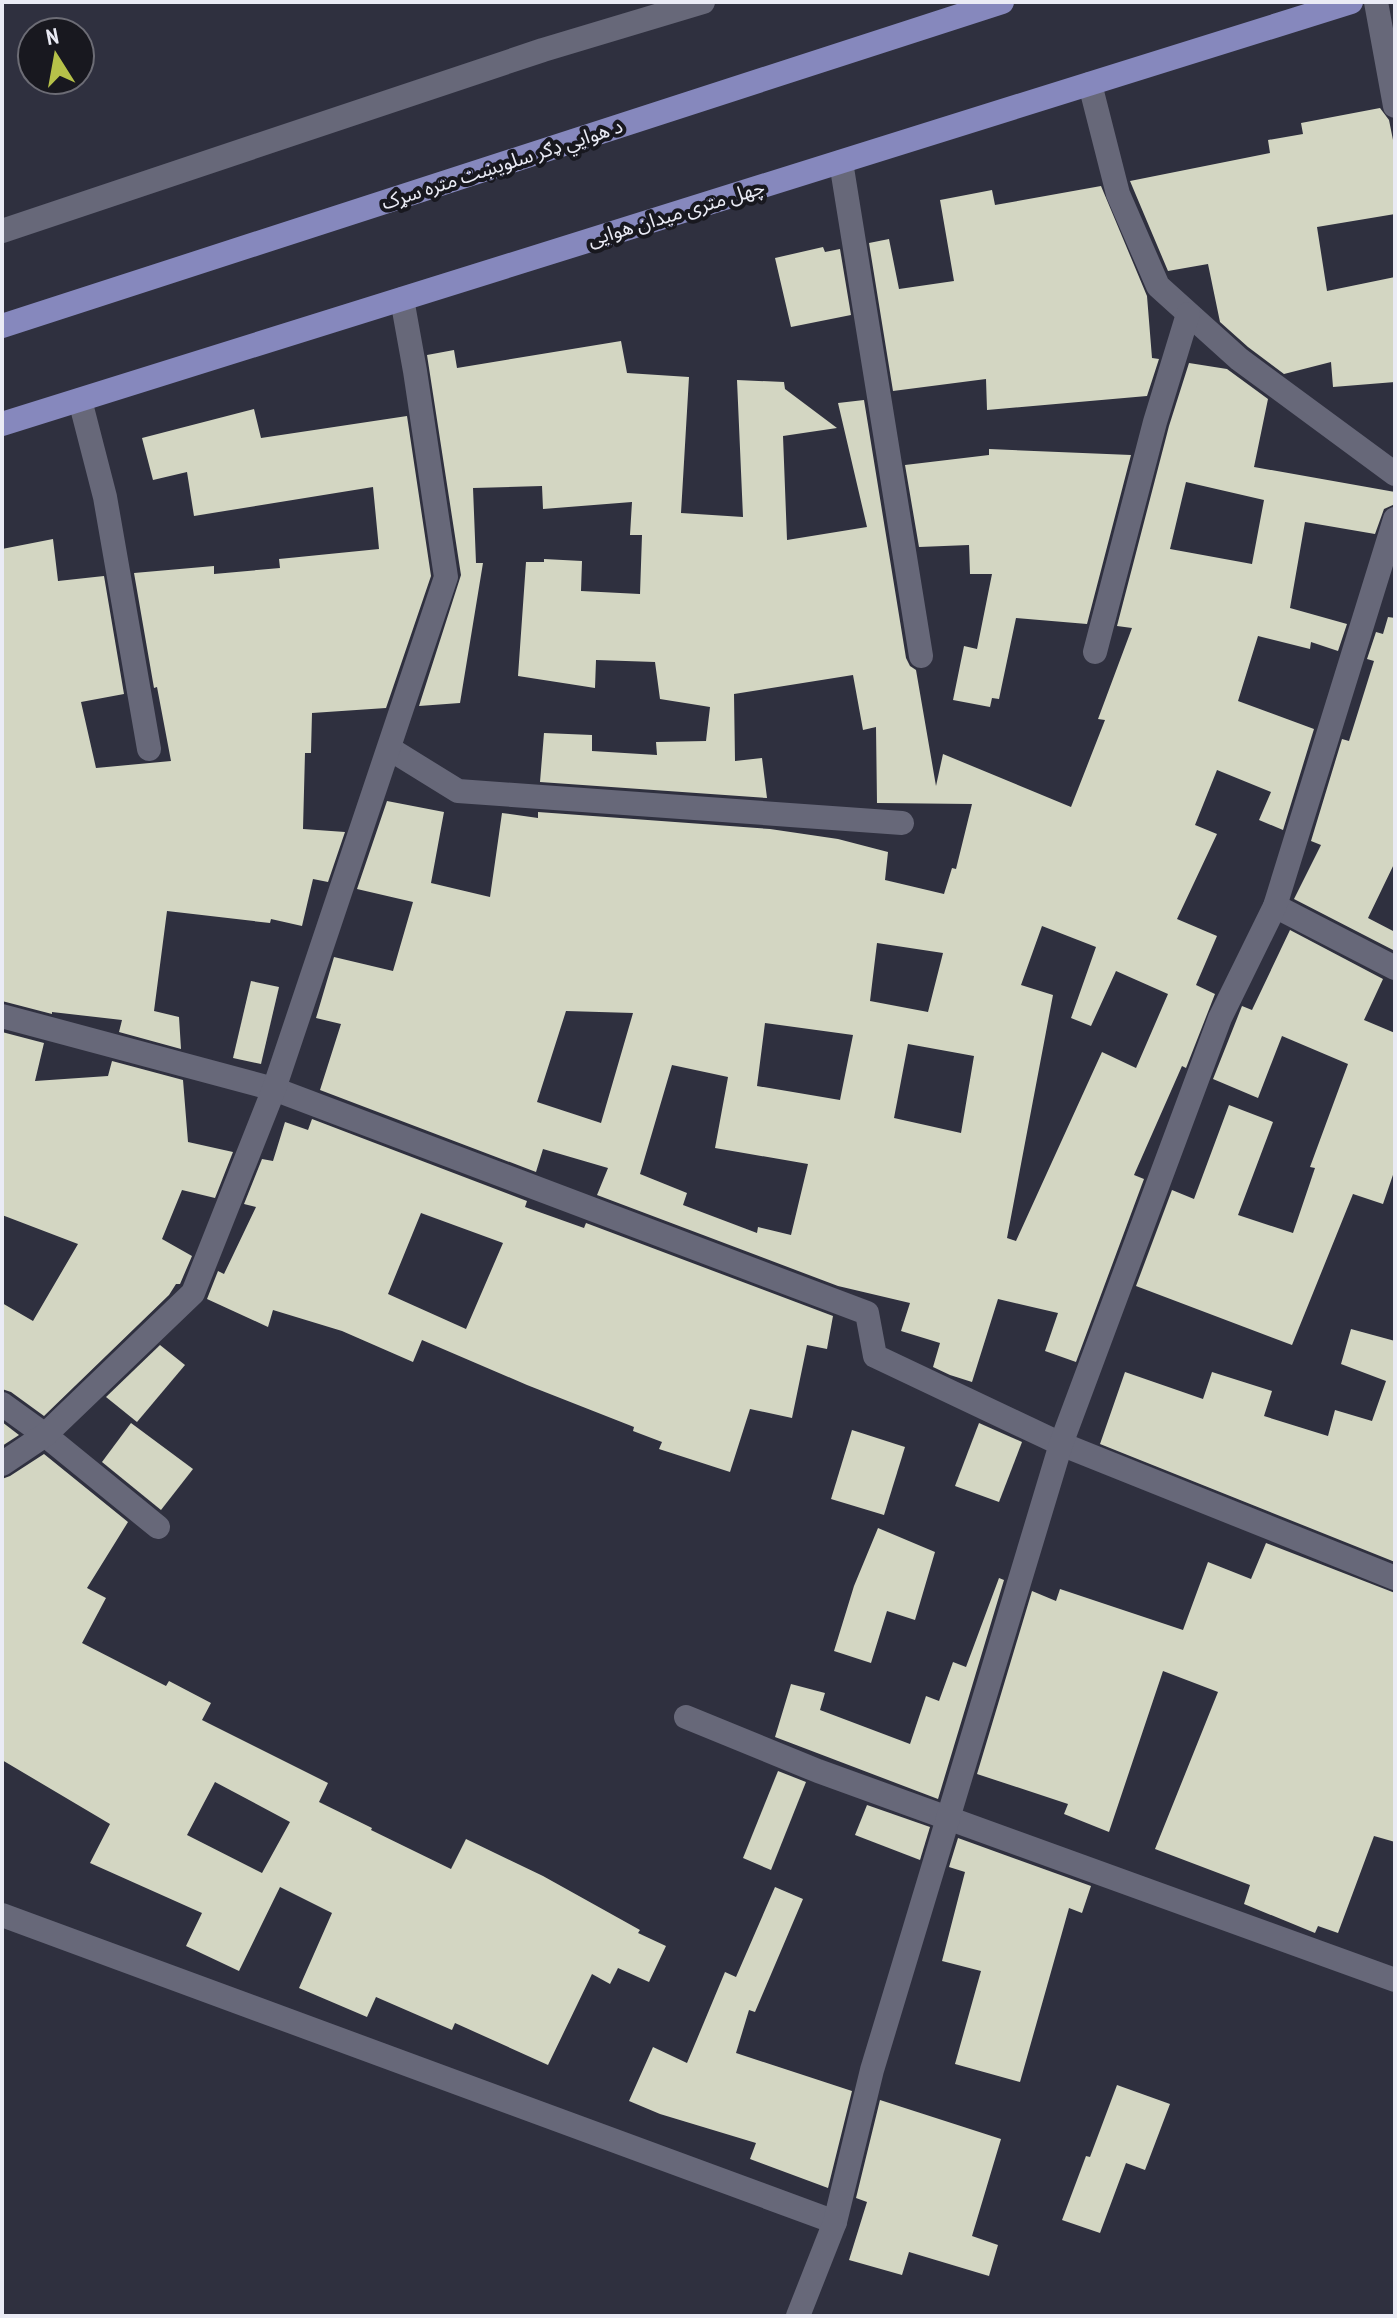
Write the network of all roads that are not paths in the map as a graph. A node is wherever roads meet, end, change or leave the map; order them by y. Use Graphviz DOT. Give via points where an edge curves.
graph roads {
  1 [pos="703,2"];
  2 [pos="1002,2"];
  3 [pos="1351,2"];
  4 [pos="1376,2"];
  5 [pos="1090,84"];
  6 [pos="1395,106"];
  7 [pos="841,162"];
  8 [pos="2,231"];
  9 [pos="402,299"];
  10 [pos="1188,314"];
  11 [pos="2,326"];
  12 [pos="80,400"];
  13 [pos="2,424"];
  14 [pos="1395,474"];
  15 [pos="1395,519"];
  16 [pos="1095,652"];
  17 [pos="921,656"];
  18 [pos="149,749"];
  19 [pos="390,749"];
  20 [pos="902,823"];
  21 [pos="1275,906"];
  22 [pos="1395,968"];
  23 [pos="2,1016"];
  24 [pos="274,1089"];
  25 [pos="2,1404"];
  26 [pos="45,1435"];
  27 [pos="1061,1444"];
  28 [pos="2,1464"];
  29 [pos="158,1527"];
  30 [pos="1395,1578"];
  31 [pos="686,1717"];
  32 [pos="950,1817"];
  33 [pos="2,1915"];
  34 [pos="1395,1980"];
  35 [pos="835,2222"];
  36 [pos="798,2316"];
  1 -- 8 [label="street" via="543,50"];
  2 -- 11 [label="main road, د هوايي ډګر سلویښت متره سړک"];
  3 -- 5 [label="main road, چهل متری میدان هوایی"];
  4 -- 6 [label="street"];
  5 -- 7 [label="main road, چهل متری میدان هوایی"];
  5 -- 10 [label="street" via="1118,194 1158,286"];
  7 -- 9 [label="main road, چهل متری میدان هوایی"];
  7 -- 17 [label="street"];
  9 -- 12 [label="main road, چهل متری میدان هوایی"];
  9 -- 19 [label="street" via="446,577"];
  10 -- 14 [label="street" via="1239,359"];
  10 -- 16 [label="street"];
  12 -- 13 [label="main road, چهل متری میدان هوایی"];
  12 -- 18 [label="street" via="105,497"];
  15 -- 21 [label="street"];
  19 -- 20 [label="street" via="458,791"];
  19 -- 24 [label="street"];
  21 -- 22 [label="street"];
  21 -- 27 [label="street" via="1220,1018"];
  23 -- 24 [label="street"];
  24 -- 26 [label="street" via="193,1293"];
  24 -- 27 [label="street" via="867,1313 875,1356"];
  25 -- 26 [label="street"];
  26 -- 28 [label="street"];
  26 -- 29 [label="street"];
  27 -- 30 [label="street"];
  27 -- 32 [label="street"];
  31 -- 32 [label="street"];
  32 -- 34 [label="street"];
  32 -- 35 [label="street" via="872,2070"];
  33 -- 35 [label="street"];
  35 -- 36 [label="street"];
}
